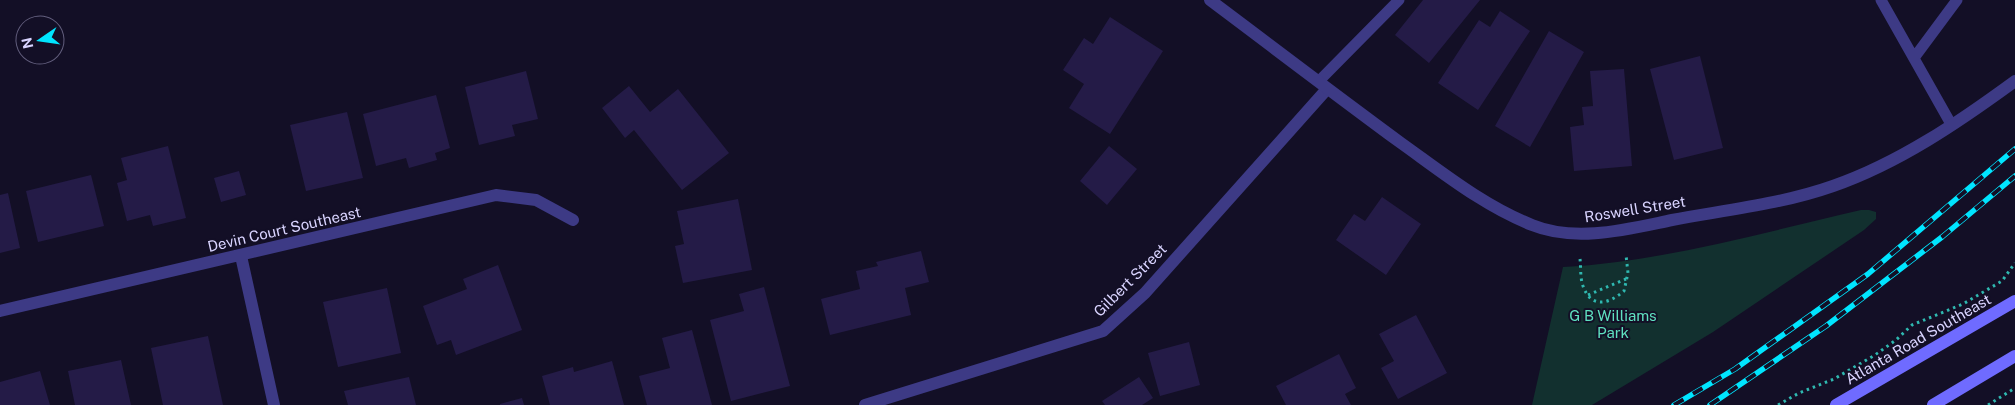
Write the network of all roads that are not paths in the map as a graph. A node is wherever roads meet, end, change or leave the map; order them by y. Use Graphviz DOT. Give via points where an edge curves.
graph roads {
  1 [pos="1210,0"];
  2 [pos="1399,0"];
  3 [pos="1881,0"];
  4 [pos="1957,0"];
  5 [pos="1914,58"];
  6 [pos="2015,81"];
  7 [pos="1323,85"];
  8 [pos="1951,124"];
  9 [pos="573,220"];
  10 [pos="241,256"];
  11 [pos="2015,301"];
  12 [pos="0,311"];
  13 [pos="2015,356"];
  14 [pos="274,405"];
  15 [pos="865,405"];
  16 [pos="1836,405"];
  17 [pos="1933,405"];
  1 -- 7 [label="street, Roswell Street"];
  2 -- 7 [label="lane"];
  3 -- 5 [label="lane"];
  4 -- 5 [label="lane"];
  5 -- 8 [label="lane"];
  6 -- 8 [label="street, Roswell Street"];
  7 -- 8 [label="street, Roswell Street" via="1462,187 1534,226 1564,234 1612,231 1790,198 1833,186 1917,148"];
  7 -- 15 [label="street, Gilbert Street" via="1144,293 1103,331"];
  9 -- 10 [label="street, Devin Court Southeast" via="536,200 496,195"];
  10 -- 12 [label="street, Devin Court Southeast"];
  10 -- 14 [label="street"];
  11 -- 16 [label="main road, Atlanta Road Southeast"];
  13 -- 17 [label="main road"];
}
